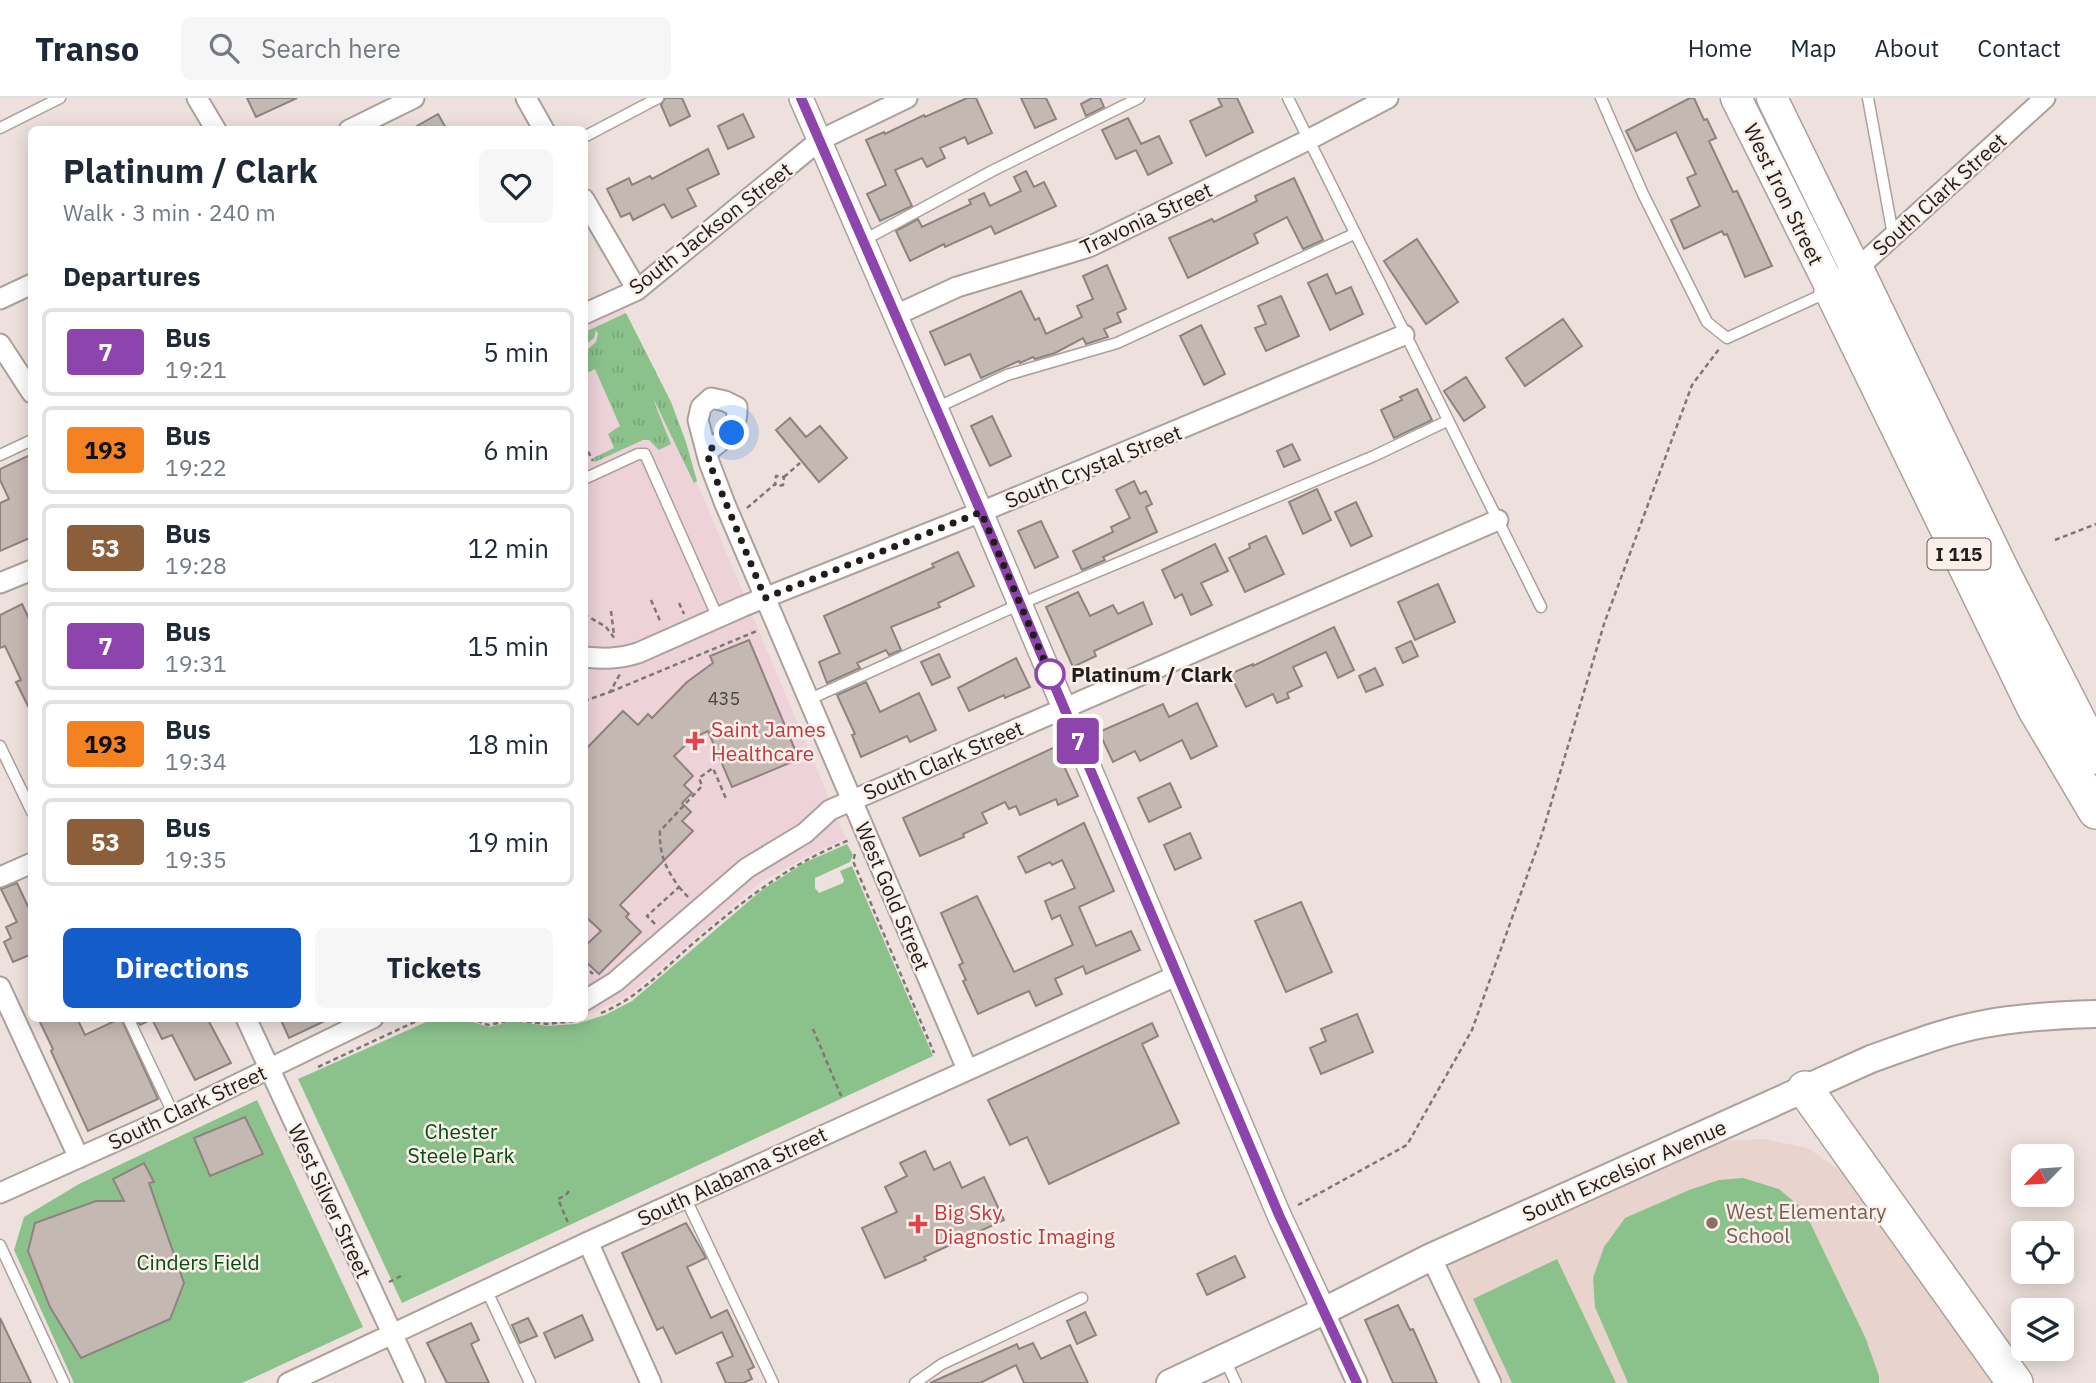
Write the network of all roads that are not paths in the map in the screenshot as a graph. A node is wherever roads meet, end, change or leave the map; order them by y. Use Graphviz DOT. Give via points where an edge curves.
graph roads {
  1 [pos="60,98"];
  2 [pos="197,98"];
  3 [pos="414,98"];
  4 [pos="526,98"];
  5 [pos="658,98"];
  6 [pos="801,98"];
  7 [pos="907,98"];
  8 [pos="1139,98"];
  9 [pos="1288,98"];
  10 [pos="1388,98"];
  11 [pos="1601,98"];
  12 [pos="1737,98"];
  13 [pos="1772,98"];
  14 [pos="1868,98"];
  15 [pos="2045,98"];
  16 [pos="214,126"];
  17 [pos="357,126"];
  18 [pos="542,126"];
  19 [pos="0,128"];
  20 [pos="588,135"];
  21 [pos="820,140"];
  22 [pos="1308,140"];
  23 [pos="588,206"];
  24 [pos="1354,234"];
  25 [pos="1893,236"];
  26 [pos="863,240"];
  27 [pos="1844,280"];
  28 [pos="28,286"];
  29 [pos="638,290"];
  30 [pos="0,299"];
  31 [pos="588,312"];
  32 [pos="896,315"];
  33 [pos="1404,335"];
  34 [pos="0,344"];
  35 [pos="28,387"];
  36 [pos="936,408"];
  37 [pos="1447,421"];
  38 [pos="28,442"];
  39 [pos="708,451"];
  40 [pos="0,455"];
  41 [pos="588,477"];
  42 [pos="981,512"];
  43 [pos="1498,520"];
  44 [pos="28,572"];
  45 [pos="0,583"];
  46 [pos="765,598"];
  47 [pos="1020,604"];
  48 [pos="1541,607"];
  49 [pos="718,618"];
  50 [pos="588,657"];
  51 [pos="810,699"];
  52 [pos="1064,708"];
  53 [pos="0,746"];
  54 [pos="2096,756"];
  55 [pos="852,800"];
  56 [pos="28,804"];
  57 [pos="2096,811"];
  58 [pos="28,865"];
  59 [pos="0,877"];
  60 [pos="1178,975"];
  61 [pos="0,987"];
  62 [pos="588,999"];
  63 [pos="2096,1014"];
  64 [pos="130,1022"];
  65 [pos="248,1022"];
  66 [pos="362,1022"];
  67 [pos="269,1069"];
  68 [pos="967,1069"];
  69 [pos="1805,1089"];
  70 [pos="174,1115"];
  71 [pos="79,1158"];
  72 [pos="0,1193"];
  73 [pos="685,1198"];
  74 [pos="588,1242"];
  75 [pos="0,1245"];
  76 [pos="1431,1257"];
  77 [pos="486,1289"];
  78 [pos="1082,1298"];
  79 [pos="1324,1311"];
  80 [pos="392,1334"];
  81 [pos="1224,1358"];
  82 [pos="293,1382"];
  83 [pos="64,1383"];
  84 [pos="415,1383"];
  85 [pos="530,1383"];
  86 [pos="651,1383"];
  87 [pos="773,1383"];
  88 [pos="915,1383"];
  89 [pos="1170,1383"];
  90 [pos="1236,1383"];
  91 [pos="1357,1383"];
  92 [pos="1491,1383"];
  93 [pos="2015,1383"];
  1 -- 19 [label="lane"];
  2 -- 16 [label="street"];
  3 -- 17 [label="street"];
  4 -- 18 [label="street"];
  5 -- 20 [label="lane"];
  6 -- 21 [label="street"];
  7 -- 21 [label="street, South Jackson Street"];
  8 -- 26 [label="lane"];
  9 -- 22 [label="lane"];
  10 -- 22 [label="street, Travonia Street"];
  11 -- 27 [label="lane" via="1707,322 1727,338"];
  12 -- 27 [label="main road, West Iron Street"];
  13 -- 27 [label="main road, West Iron Street"];
  14 -- 25 [label="lane"];
  15 -- 25 [label="street, South Clark Street"];
  21 -- 26 [label="street"];
  21 -- 29 [label="street, South Jackson Street"];
  22 -- 24 [label="lane"];
  22 -- 32 [label="street, Travonia Street" via="1089,247 957,287"];
  23 -- 29 [label="street"];
  24 -- 33 [label="lane"];
  24 -- 36 [label="lane" via="1116,343 1007,375"];
  25 -- 27 [label="street, South Clark Street"];
  26 -- 32 [label="street"];
  27 -- 54 [label="highway, I 115"];
  27 -- 57 [label="highway, I 115" via="2023,684"];
  28 -- 30 [label="street"];
  29 -- 31 [label="street, South Jackson Street"];
  32 -- 36 [label="street"];
  33 -- 37 [label="lane"];
  33 -- 42 [label="street, South Crystal Street"];
  34 -- 35 [label="street"];
  36 -- 42 [label="street"];
  37 -- 43 [label="lane"];
  37 -- 47 [label="lane"];
  38 -- 40 [label="lane"];
  39 -- 46 [label="street, West Gold Street"];
  41 -- 49 [label="lane" via="645,454"];
  42 -- 46 [label="street, South Crystal Street"];
  42 -- 47 [label="street"];
  43 -- 48 [label="lane"];
  43 -- 52 [label="street, South Clark Street"];
  44 -- 45 [label="street"];
  46 -- 49 [label="street, South Crystal Street"];
  46 -- 51 [label="street, West Gold Street"];
  47 -- 51 [label="lane"];
  47 -- 52 [label="street"];
  49 -- 50 [label="street, South Crystal Street" via="623,658"];
  51 -- 55 [label="street, West Gold Street"];
  52 -- 55 [label="street, South Clark Street"];
  52 -- 60 [label="street"];
  53 -- 56 [label="lane"];
  55 -- 62 [label="street, South Clark Street" via="830,810 805,833 747,868 615,982"];
  55 -- 68 [label="street, West Gold Street"];
  58 -- 59 [label="street"];
  60 -- 68 [label="street, South Alabama Street"];
  60 -- 79 [label="street"];
  61 -- 71 [label="street"];
  63 -- 69 [label="main road, South Excelsior Avenue" via="1982,1024 1882,1055"];
  64 -- 70 [label="lane"];
  65 -- 67 [label="street, West Silver Street"];
  66 -- 67 [label="street, South Clark Street"];
  67 -- 70 [label="street, South Clark Street"];
  67 -- 80 [label="street, West Silver Street"];
  68 -- 73 [label="street, South Alabama Street"];
  69 -- 76 [label="main road, South Excelsior Avenue"];
  69 -- 93 [label="highway"];
  70 -- 71 [label="street, South Clark Street"];
  71 -- 72 [label="street, South Clark Street"];
  73 -- 74 [label="street, South Alabama Street"];
  73 -- 87 [label="lane"];
  74 -- 77 [label="street, South Alabama Street"];
  74 -- 86 [label="street"];
  75 -- 83 [label="lane"];
  76 -- 79 [label="main road, South Excelsior Avenue"];
  76 -- 92 [label="street"];
  77 -- 80 [label="street, South Alabama Street"];
  77 -- 85 [label="lane"];
  78 -- 88 [label="lane" via="942,1364"];
  79 -- 81 [label="main road, South Excelsior Avenue"];
  79 -- 91 [label="street"];
  80 -- 82 [label="street, South Alabama Street"];
  80 -- 84 [label="street, West Silver Street"];
  81 -- 89 [label="main road, South Excelsior Avenue"];
  81 -- 90 [label="lane"];
}
